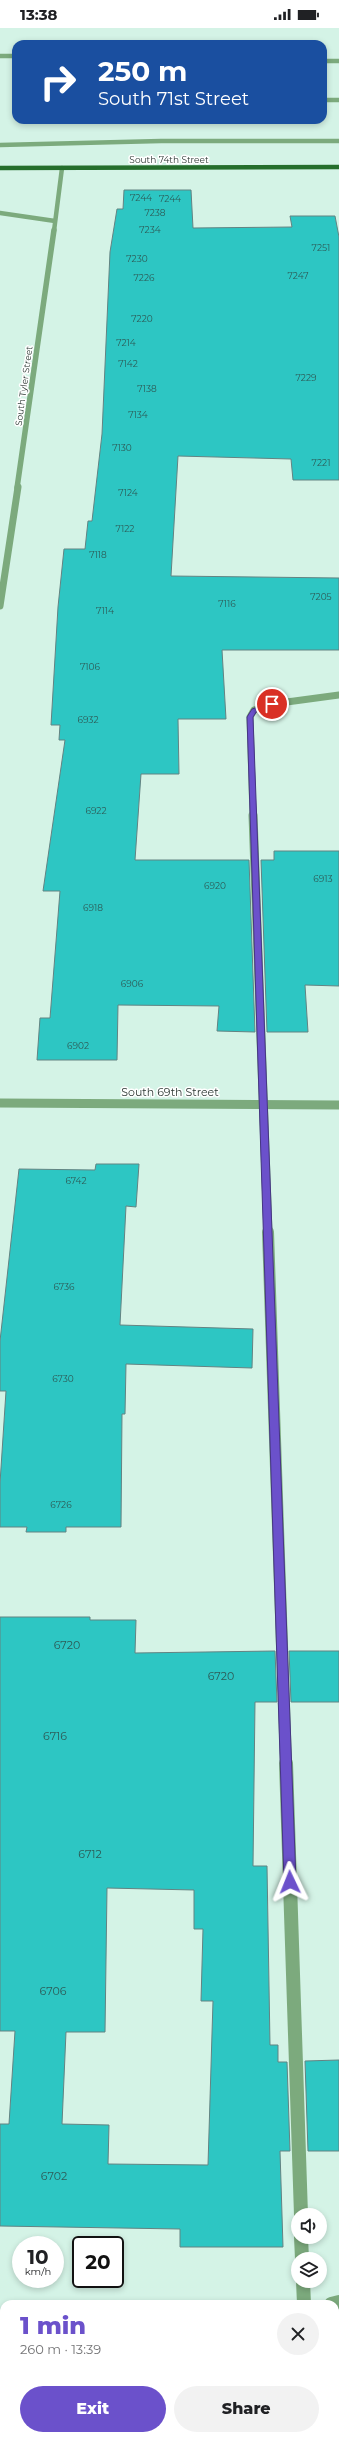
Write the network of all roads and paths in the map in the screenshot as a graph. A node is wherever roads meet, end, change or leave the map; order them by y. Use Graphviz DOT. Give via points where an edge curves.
graph roads {
  1 [pos="0,56"];
  2 [pos="12,56"];
  3 [pos="327,61"];
  4 [pos="339,61"];
  5 [pos="327,100"];
  6 [pos="339,100"];
  7 [pos="339,141"];
  8 [pos="0,145"];
  9 [pos="339,167"];
  10 [pos="0,168"];
  11 [pos="62,168"];
  12 [pos="0,213"];
  13 [pos="55,221"];
  14 [pos="0,606"];
  15 [pos="339,695"];
  16 [pos="0,1103"];
  17 [pos="264,1105"];
  18 [pos="339,1105"];
  19 [pos="301,2208"];
  20 [pos="303,2288"];
  21 [pos="304,2300"];
  1 -- 2 [label="street"];
  3 -- 4 [label="street"];
  5 -- 6 [label="street"];
  7 -- 8 [label="street" via="161,141"];
  9 -- 11 [label="main road, South 74th Street"];
  10 -- 11 [label="main road, South 74th Street"];
  11 -- 13 [label="street, South Tyler Street"];
  12 -- 13 [label="street"];
  13 -- 14 [label="street, South Tyler Street"];
  15 -- 17 [label="street" via="272,704 254,710 250,717"];
  16 -- 17 [label="street, South 69th Street"];
  17 -- 18 [label="street, South 69th Street"];
  17 -- 19 [label="street"];
  20 -- 21 [label="street"];
}
